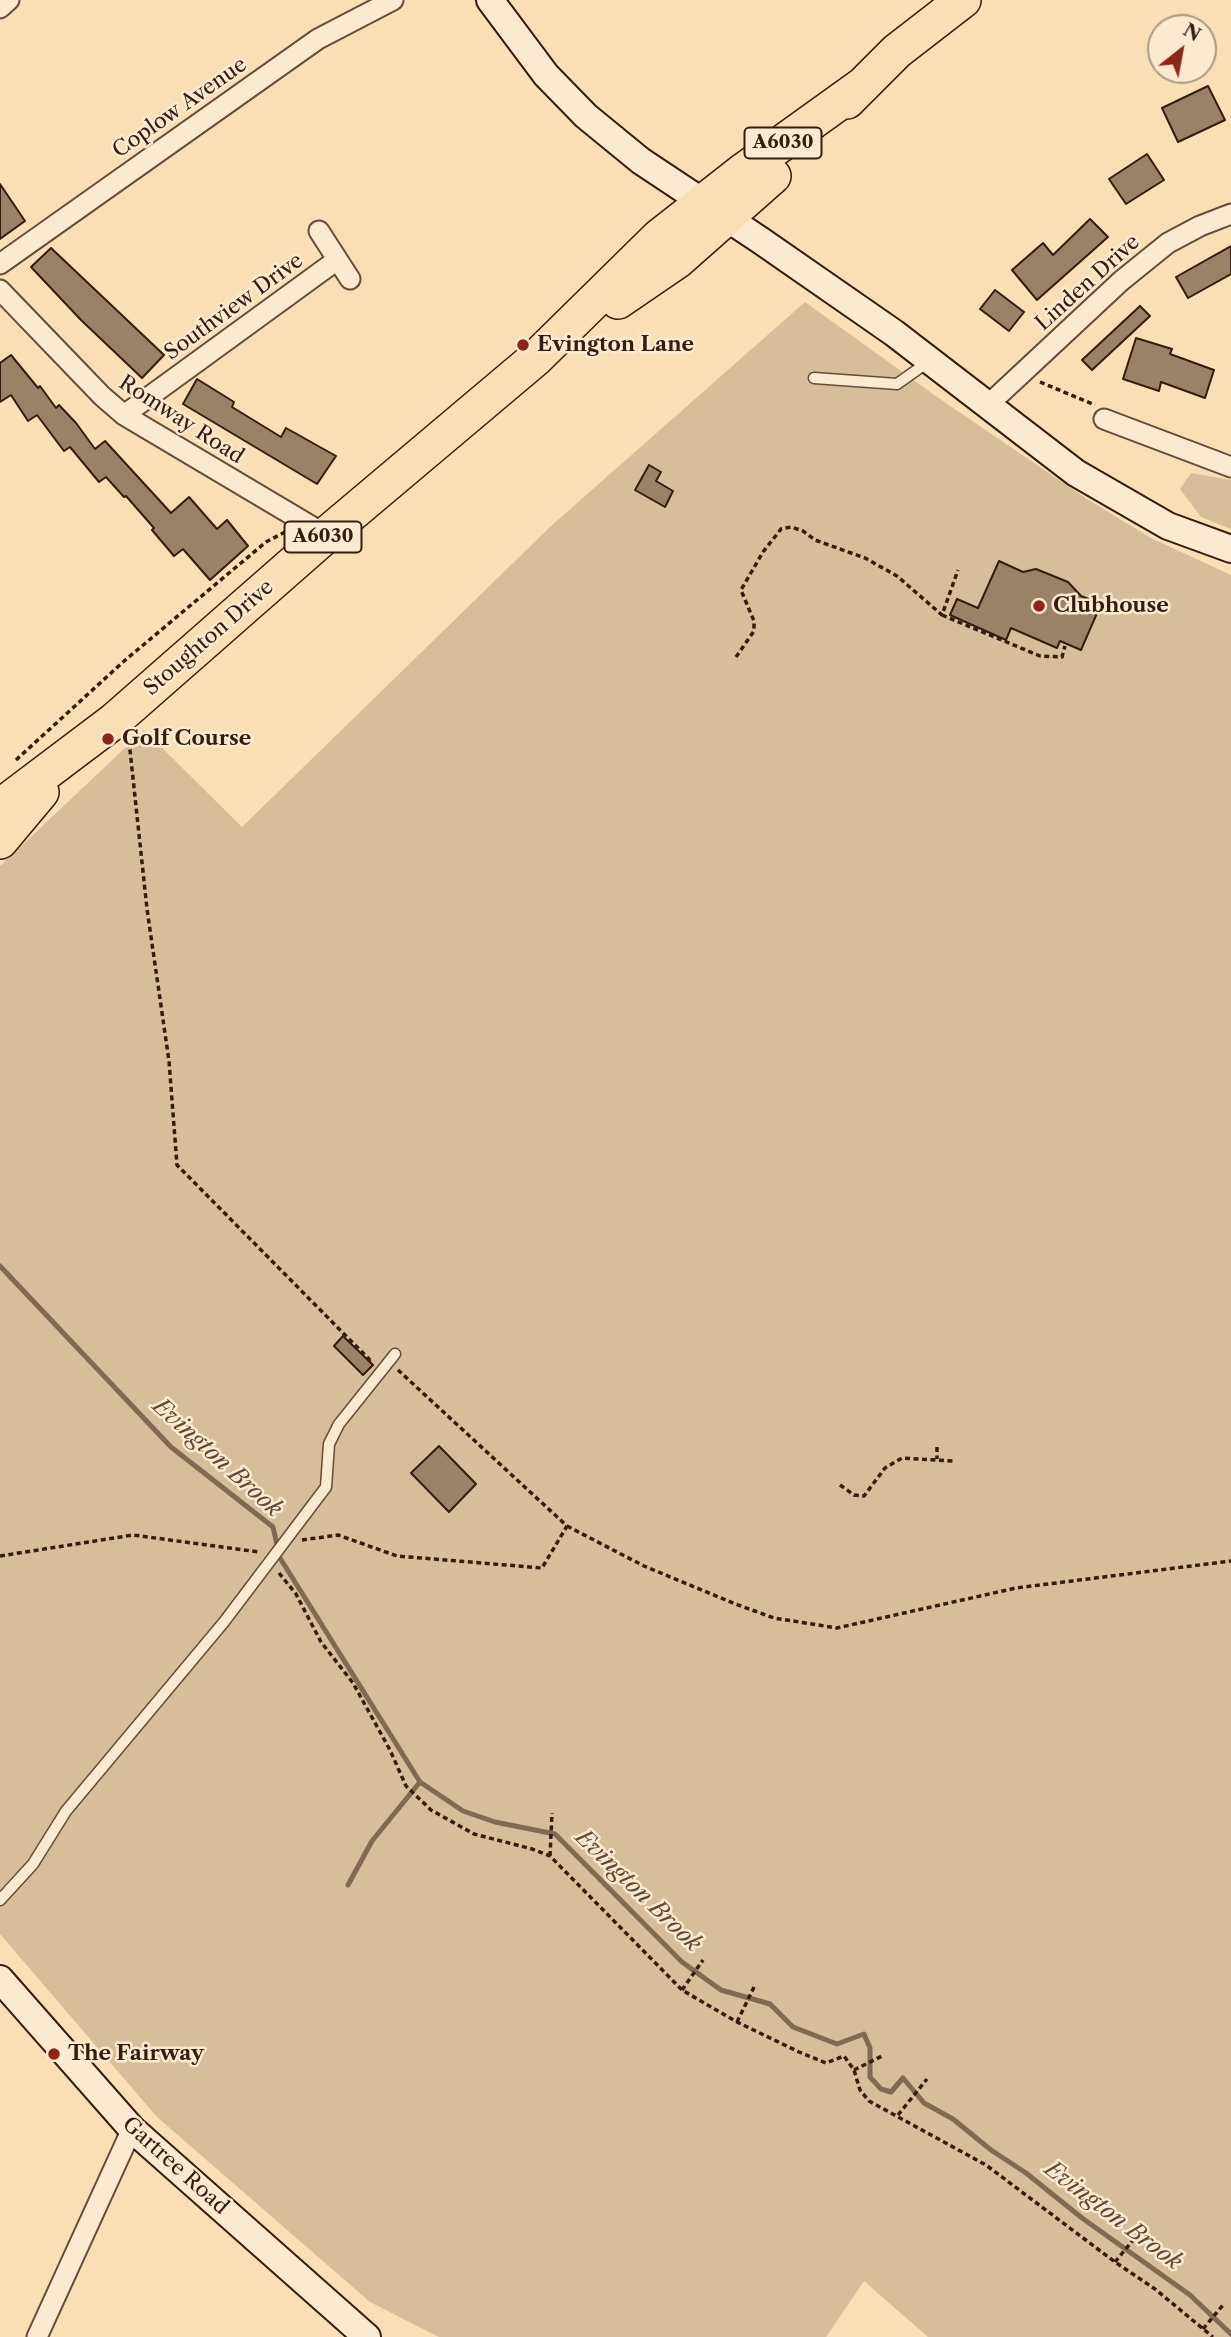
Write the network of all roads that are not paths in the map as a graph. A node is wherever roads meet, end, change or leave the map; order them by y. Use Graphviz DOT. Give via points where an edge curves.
graph roads {
  1 [pos="9,0"];
  2 [pos="393,0"];
  3 [pos="490,0"];
  4 [pos="963,0"];
  5 [pos="0,8"];
  6 [pos="716,211"];
  7 [pos="1231,214"];
  8 [pos="319,231"];
  9 [pos="337,260"];
  10 [pos="0,264"];
  11 [pos="350,279"];
  12 [pos="0,290"];
  13 [pos="929,361"];
  14 [pos="814,378"];
  15 [pos="988,405"];
  16 [pos="124,415"];
  17 [pos="1104,419"];
  18 [pos="1231,467"];
  19 [pos="314,529"];
  20 [pos="1231,550"];
  21 [pos="72,755"];
  22 [pos="0,807"];
  23 [pos="0,841"];
  24 [pos="395,1354"];
  25 [pos="0,1900"];
  26 [pos="0,1979"];
  27 [pos="132,2129"];
  28 [pos="37,2337"];
  29 [pos="367,2337"];
  1 -- 5 [label="street"];
  2 -- 10 [label="street, Coplow Avenue" via="318,39"];
  3 -- 6 [label="main road" via="546,75 586,116 641,161"];
  4 -- 6 [label="highway, A6030" via="897,51 863,85 742,172"];
  6 -- 13 [label="main road"];
  6 -- 19 [label="highway, Stoughton Drive / A6030" via="678,260 536,358"];
  7 -- 15 [label="street, Linden Drive" via="1168,243"];
  8 -- 9 [label="street, Southview Drive"];
  9 -- 11 [label="street, Southview Drive"];
  9 -- 16 [label="street, Southview Drive"];
  12 -- 16 [label="street, Romway Road"];
  13 -- 14 [label="lane" via="897,384"];
  13 -- 15 [label="main road"];
  15 -- 20 [label="main road" via="1076,473 1168,526"];
  16 -- 19 [label="street, Romway Road"];
  17 -- 18 [label="street"];
  19 -- 21 [label="highway, Stoughton Drive / A6030" via="125,711"];
  21 -- 22 [label="highway, Stoughton Drive / A6030"];
  21 -- 23 [label="highway, Stoughton Drive / A6030"];
  24 -- 25 [label="lane" via="339,1424 329,1444 326,1487 224,1622 66,1811 33,1864"];
  26 -- 27 [label="main road, Gartree Road"];
  27 -- 28 [label="street"];
  27 -- 29 [label="main road, Gartree Road"];
}
